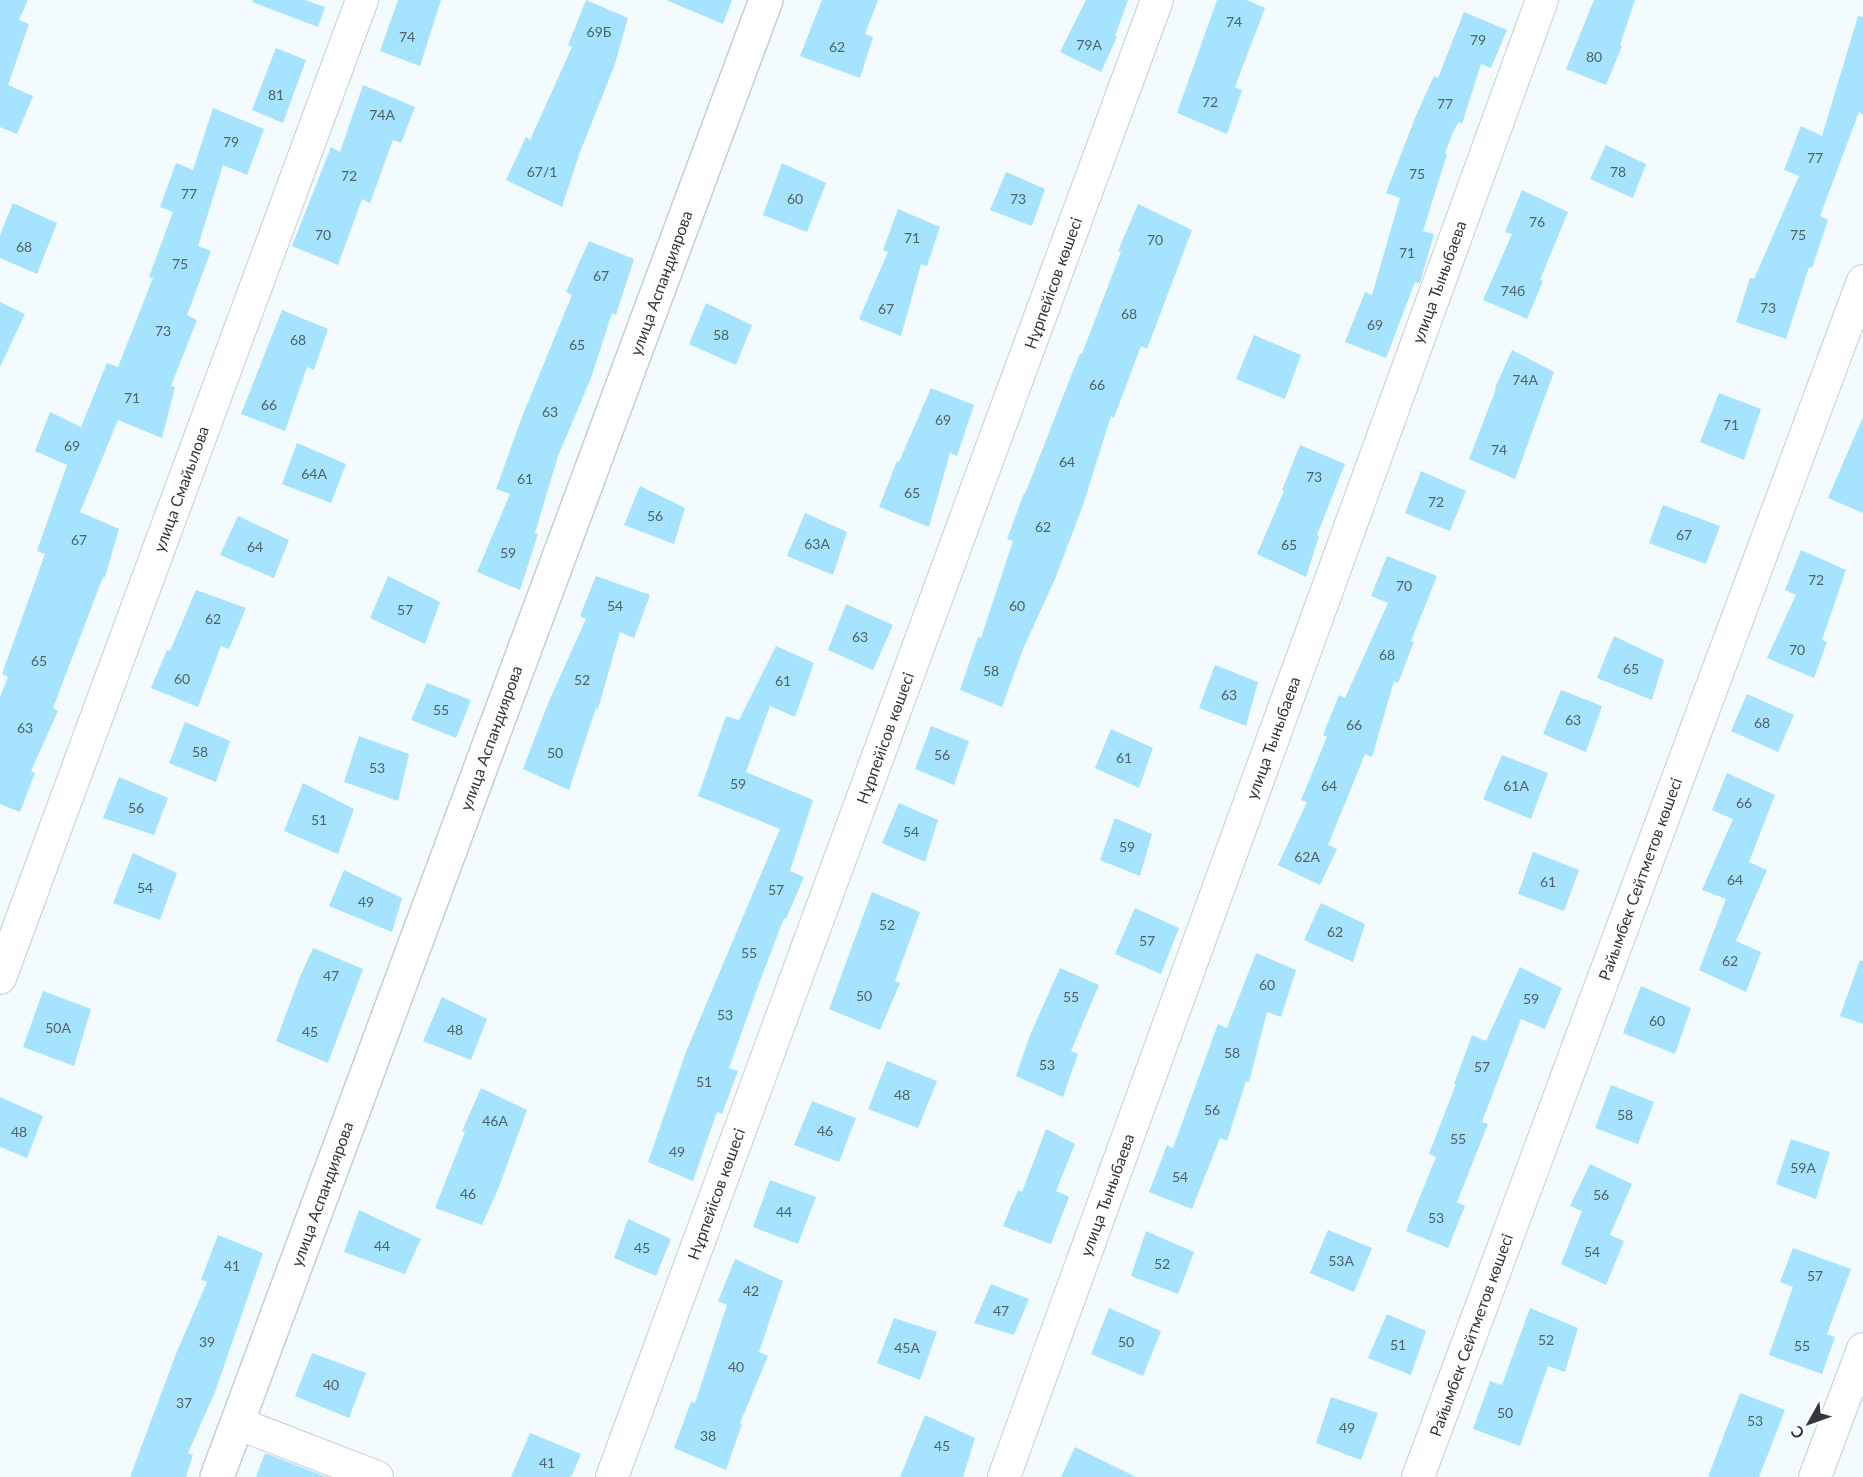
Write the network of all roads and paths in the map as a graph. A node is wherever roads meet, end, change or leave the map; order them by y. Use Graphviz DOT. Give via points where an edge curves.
graph roads {
  1 [pos="362,0"];
  2 [pos="765,0"];
  3 [pos="1157,0"];
  4 [pos="1542,0"];
  5 [pos="1863,281"];
  6 [pos="0,978"];
  7 [pos="1863,1349"];
  8 [pos="237,1423"];
  9 [pos="217,1477"];
  10 [pos="377,1477"];
  11 [pos="612,1477"];
  12 [pos="1004,1477"];
  13 [pos="1418,1477"];
  14 [pos="1815,1477"];
  1 -- 6 [label="street, улица Смайылова"];
  2 -- 8 [label="street, улица Аспандиярова"];
  3 -- 11 [label="street, Нұрпейісов көшесі"];
  4 -- 12 [label="street, улица Тыныбаева"];
  5 -- 13 [label="street, Райымбек Сейтметов көшесі"];
  7 -- 14 [label="street"];
  8 -- 9 [label="street, улица Аспандиярова"];
  8 -- 10 [label="street"];
}
